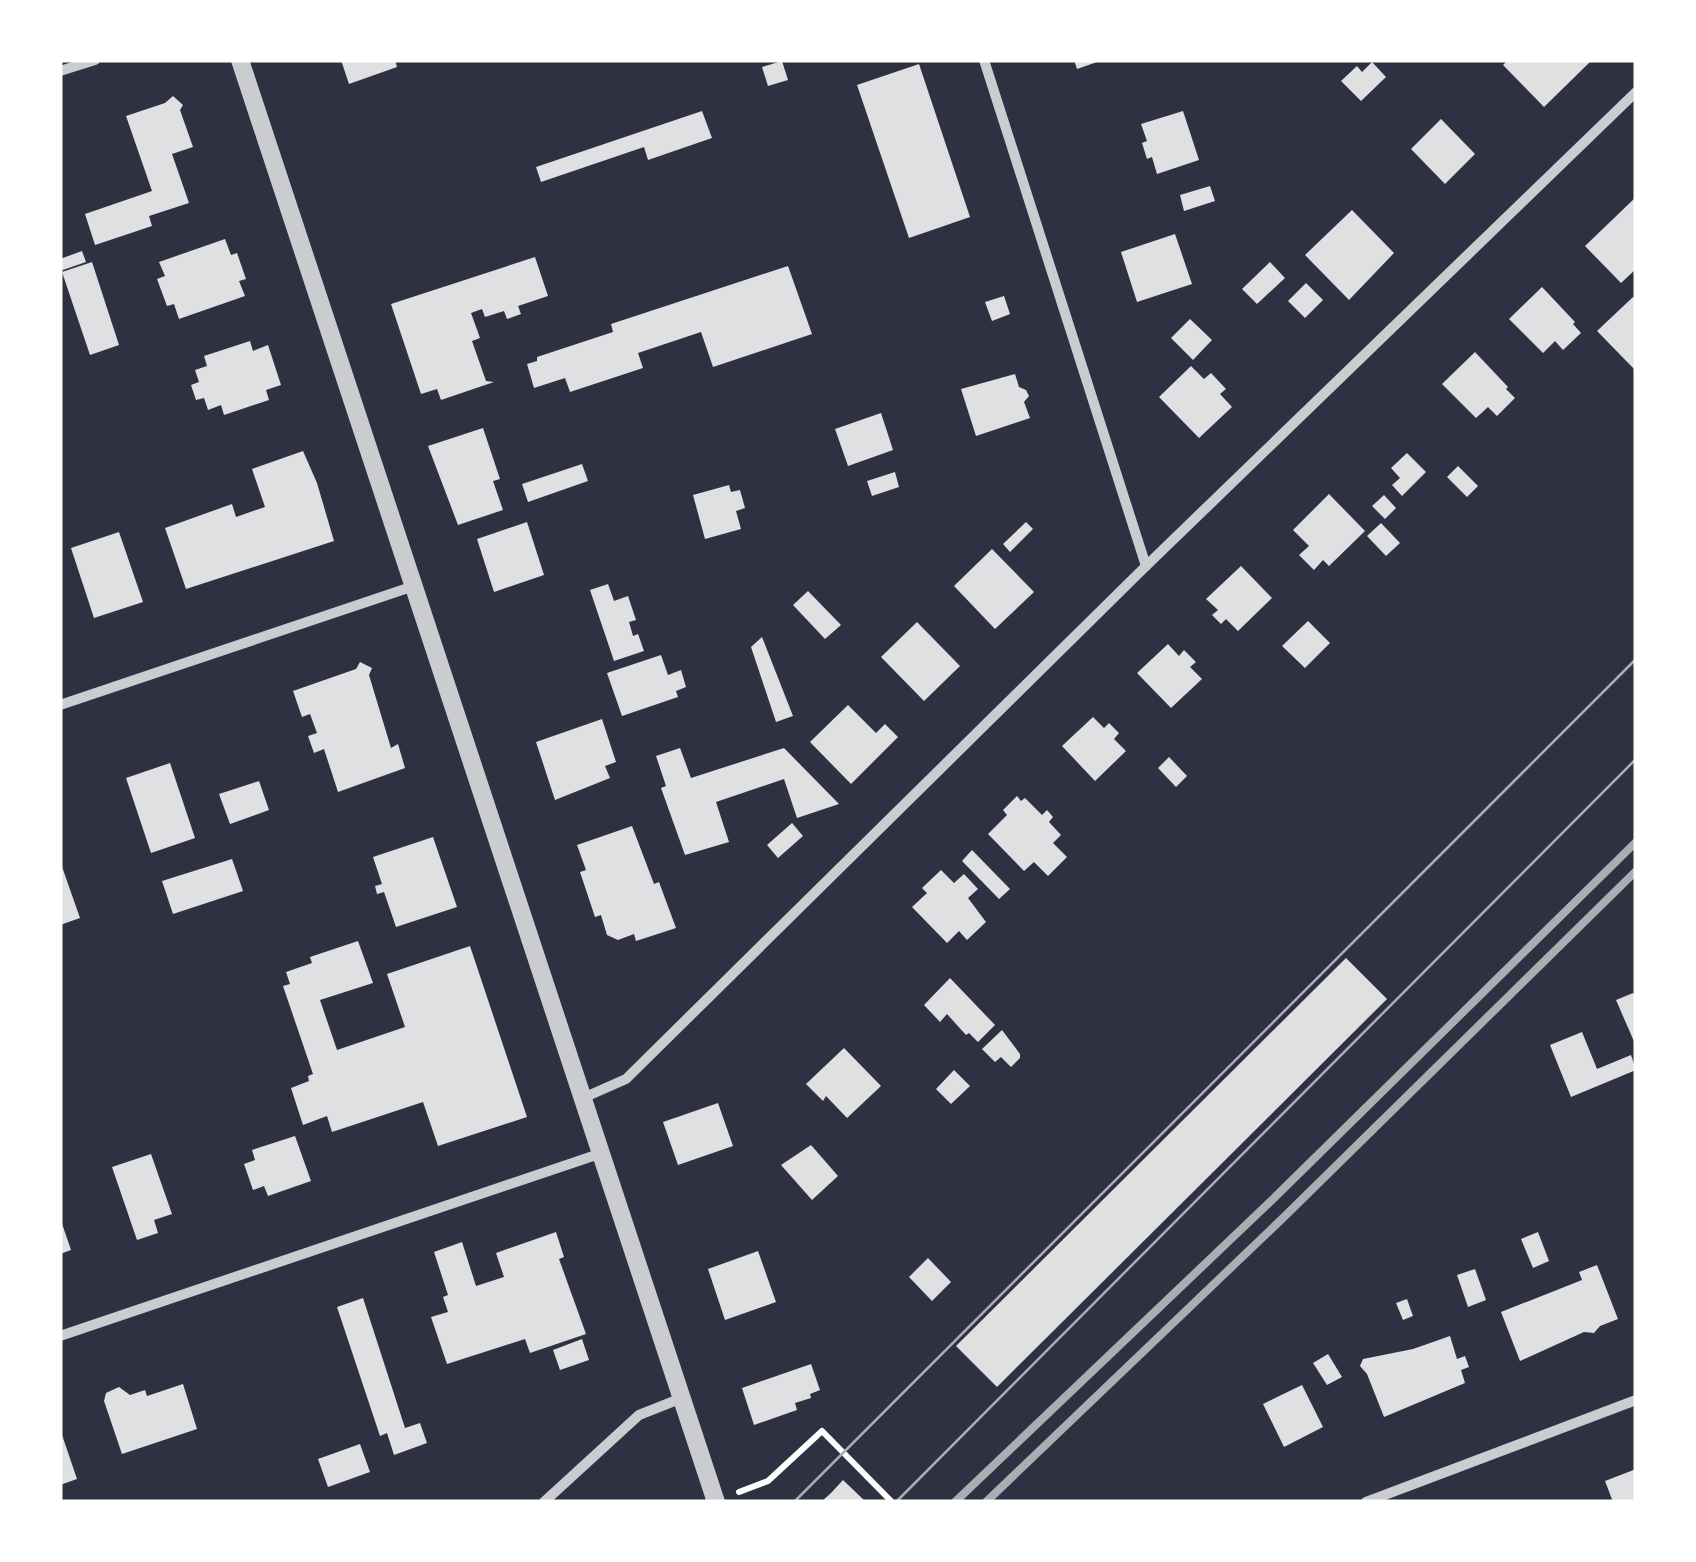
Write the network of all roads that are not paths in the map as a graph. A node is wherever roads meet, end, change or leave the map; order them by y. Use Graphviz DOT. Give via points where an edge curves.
graph roads {
  1 [pos="95,60"];
  2 [pos="240,60"];
  3 [pos="984,60"];
  4 [pos="60,71"];
  5 [pos="1636,92"];
  6 [pos="1146,566"];
  7 [pos="414,586"];
  8 [pos="60,705"];
  9 [pos="583,1098"];
  10 [pos="602,1153"];
  11 [pos="60,1336"];
  12 [pos="682,1398"];
  13 [pos="1636,1400"];
  14 [pos="1386,1499"];
  15 [pos="544,1502"];
  16 [pos="716,1502"];
  17 [pos="1366,1502"];
  1 -- 4 [label="street"];
  2 -- 7 [label="street"];
  3 -- 6 [label="street"];
  5 -- 6 [label="street"];
  6 -- 9 [label="street" via="626,1079"];
  7 -- 8 [label="street"];
  7 -- 9 [label="street"];
  9 -- 10 [label="street"];
  10 -- 11 [label="street"];
  10 -- 12 [label="street"];
  12 -- 15 [label="street" via="639,1415"];
  12 -- 16 [label="street"];
  13 -- 14 [label="street"];
  14 -- 17 [label="street"];
}
